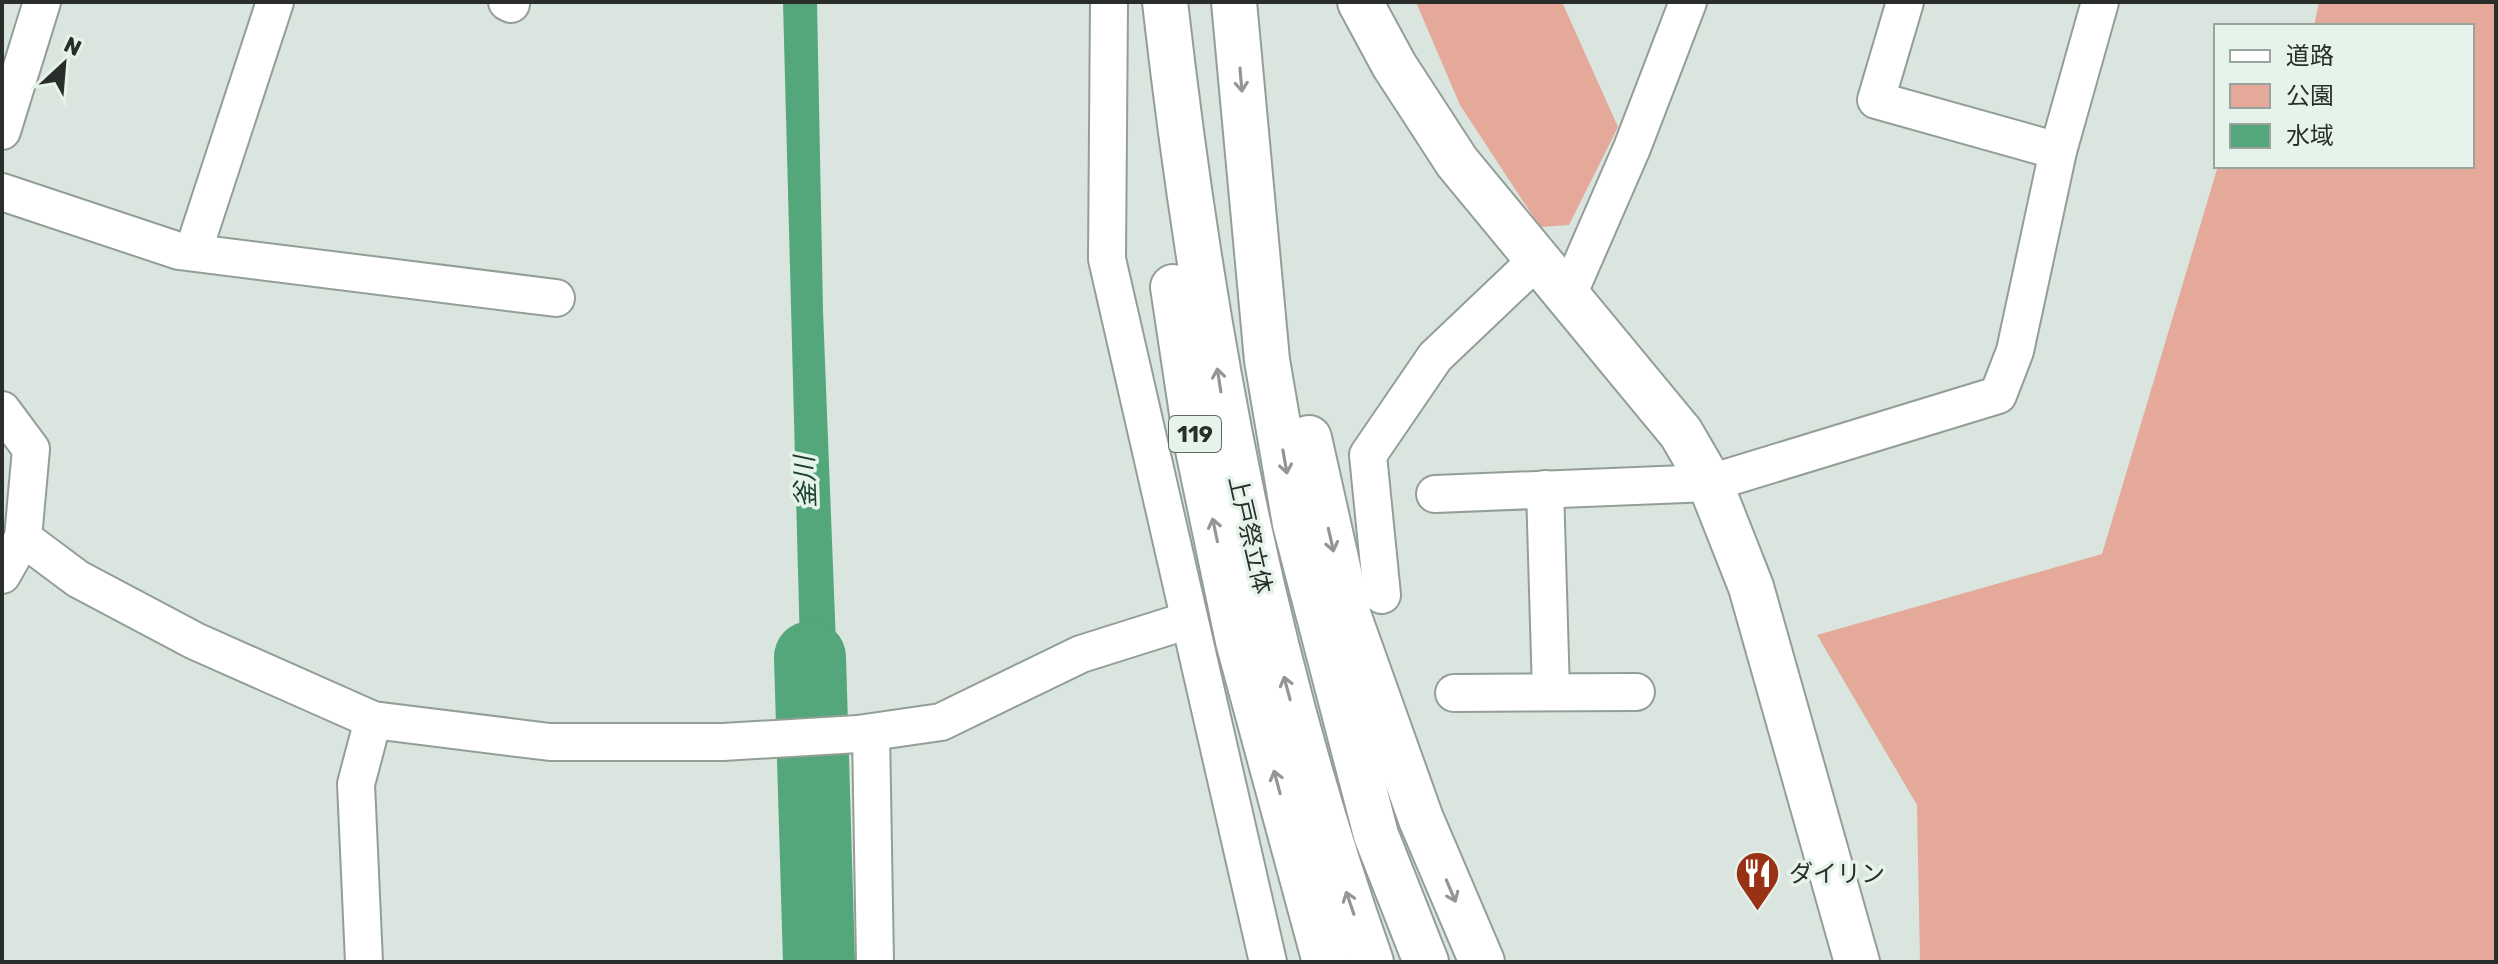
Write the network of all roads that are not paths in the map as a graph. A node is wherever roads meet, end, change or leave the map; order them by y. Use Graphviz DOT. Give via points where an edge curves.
graph roads {
  1 [pos="42,2"];
  2 [pos="275,2"];
  3 [pos="1109,2"];
  4 [pos="1162,2"];
  5 [pos="1234,2"];
  6 [pos="1360,2"];
  7 [pos="1688,2"];
  8 [pos="1905,2"];
  9 [pos="2100,2"];
  10 [pos="2,131"];
  11 [pos="2058,151"];
  12 [pos="1248,163"];
  13 [pos="2,192"];
  14 [pos="193,252"];
  15 [pos="1537,260"];
  16 [pos="1568,295"];
  17 [pos="556,298"];
  18 [pos="2,410"];
  19 [pos="1710,483"];
  20 [pos="1545,489"];
  21 [pos="1435,494"];
  22 [pos="23,538"];
  23 [pos="2,575"];
  24 [pos="1382,595"];
  25 [pos="1189,620"];
  26 [pos="1551,692"];
  27 [pos="1636,692"];
  28 [pos="1454,693"];
  29 [pos="373,720"];
  30 [pos="865,733"];
  31 [pos="1313,851"];
  32 [pos="364,962"];
  33 [pos="875,962"];
  34 [pos="1268,962"];
  35 [pos="1325,962"];
  36 [pos="1371,962"];
  37 [pos="1426,962"];
  38 [pos="1482,962"];
  39 [pos="1857,962"];
  1 -- 10 [label="street"];
  2 -- 14 [label="street"];
  3 -- 25 [label="street" via="1107,259"];
  31 -- 4 [label="main road, 119, one-way" via="1238,641 1196,440 1155,167"];
  5 -- 12 [label="main road, one-way"];
  6 -- 15 [label="main road" via="1457,162"];
  7 -- 16 [label="street"];
  8 -- 11 [label="street" via="1876,100"];
  9 -- 11 [label="street"];
  11 -- 19 [label="street" via="2030,294 1998,395"];
  12 -- 37 [label="main road, 上戸祭立体, one-way" via="1267,360 1295,524 1376,835"];
  12 -- 38 [label="main road, one-way" via="1349,617 1421,819"];
  13 -- 14 [label="street"];
  14 -- 17 [label="street"];
  15 -- 16 [label="main road"];
  15 -- 24 [label="street" via="1435,357 1368,455"];
  16 -- 19 [label="main road" via="1681,433"];
  18 -- 22 [label="street" via="31,449"];
  19 -- 20 [label="street"];
  19 -- 39 [label="main road" via="1751,587"];
  20 -- 21 [label="street"];
  20 -- 26 [label="street"];
  22 -- 23 [label="street"];
  22 -- 29 [label="street" via="78,579 195,641"];
  25 -- 30 [label="street" via="1081,654 941,722"];
  25 -- 34 [label="street"];
  26 -- 27 [label="street"];
  26 -- 28 [label="street"];
  29 -- 30 [label="street" via="550,742 723,742"];
  29 -- 32 [label="street" via="356,784"];
  30 -- 33 [label="street"];
  31 -- 35 [label="main road, 119"];
  36 -- 31 [label="main road, 119, one-way"];
}
